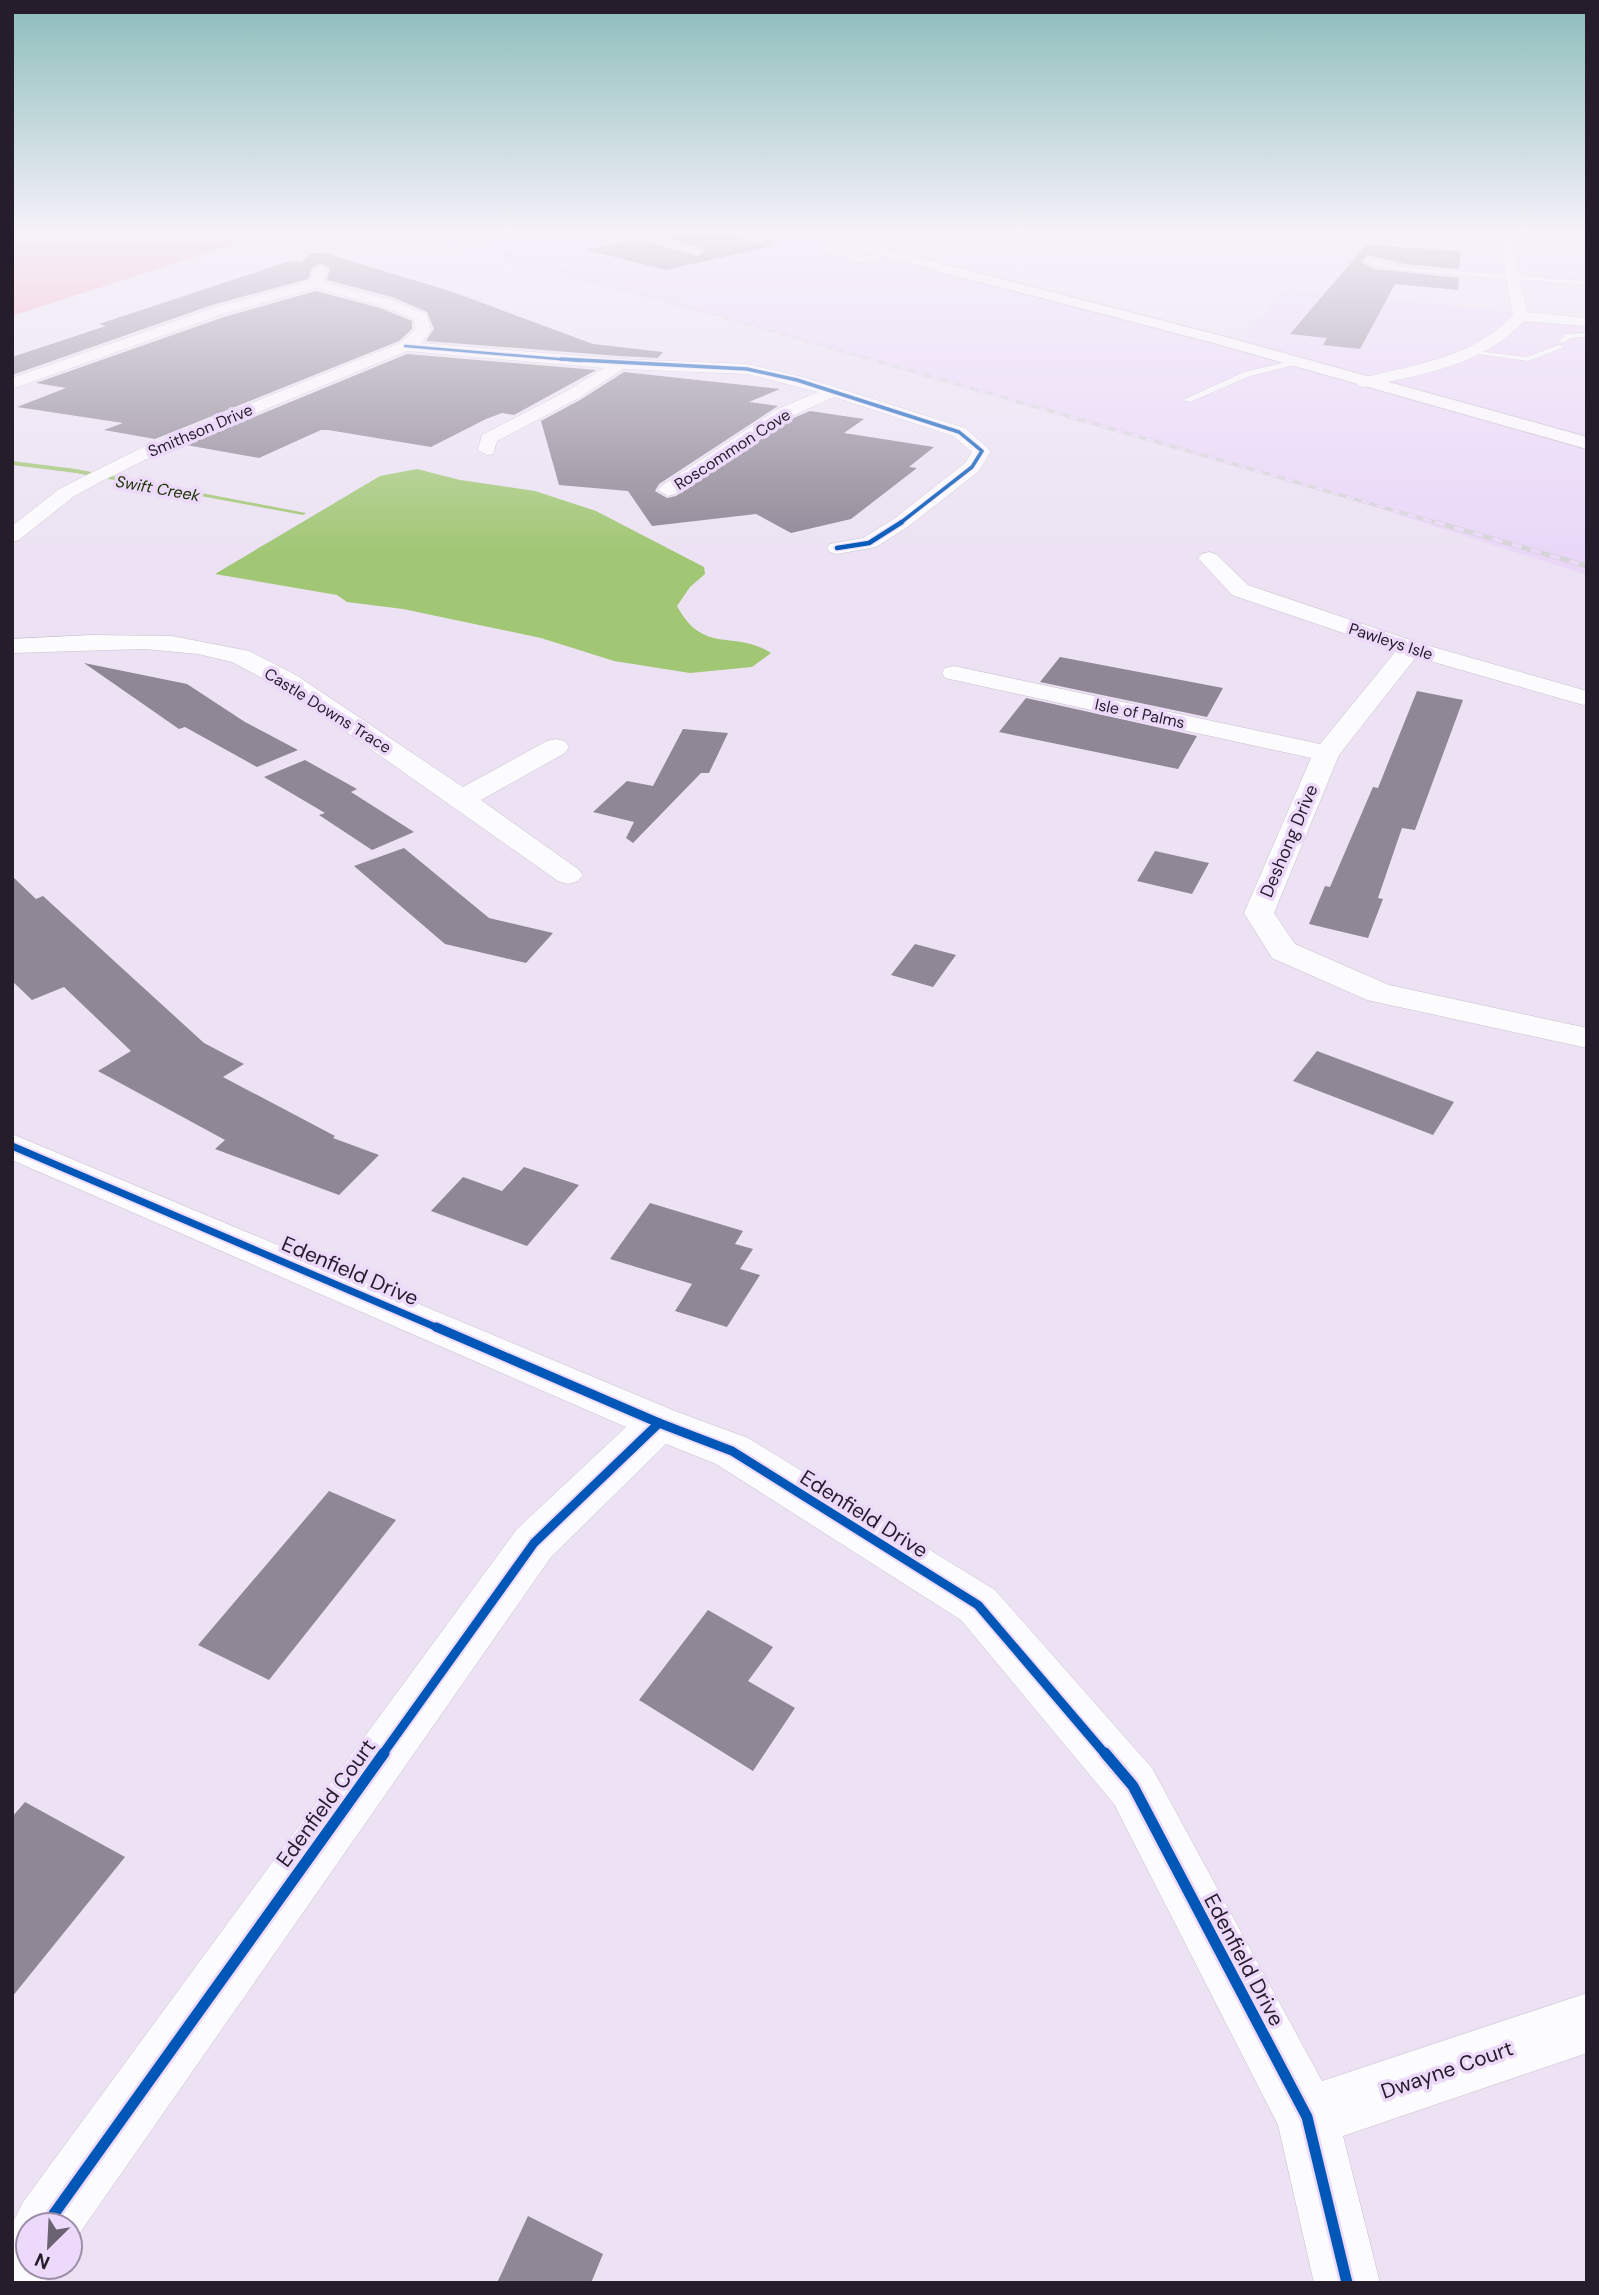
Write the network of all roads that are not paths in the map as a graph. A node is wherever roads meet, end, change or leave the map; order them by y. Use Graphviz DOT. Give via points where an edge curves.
graph roads {
  1 [pos="139,339"];
  2 [pos="416,339"];
  3 [pos="1216,339"];
  4 [pos="1496,339"];
  5 [pos="1566,339"];
  6 [pos="405,346"];
  7 [pos="1467,352"];
  8 [pos="1295,362"];
  9 [pos="619,364"];
  10 [pos="1363,382"];
  11 [pos="12,384"];
  12 [pos="834,391"];
  13 [pos="1187,400"];
  14 [pos="1587,443"];
  15 [pos="487,450"];
  16 [pos="668,490"];
  17 [pos="12,536"];
  18 [pos="837,548"];
  19 [pos="1209,558"];
  20 [pos="12,646"];
  21 [pos="1411,648"];
  22 [pos="954,673"];
  23 [pos="1587,699"];
  24 [pos="556,747"];
  25 [pos="1326,753"];
  26 [pos="464,798"];
  27 [pos="568,876"];
  28 [pos="1587,1038"];
  29 [pos="12,1146"];
  30 [pos="659,1423"];
  31 [pos="1587,2023"];
  32 [pos="1307,2118"];
  33 [pos="56,2211"];
  34 [pos="1347,2283"];
  1 -- 11 [label="street"];
  2 -- 6 [label="street"];
  3 -- 8 [label="main road"];
  4 -- 7 [label="street"];
  5 -- 7 [label="lane" via="1528,359"];
  6 -- 9 [label="street"];
  6 -- 17 [label="street, Smithson Drive" via="91,479"];
  7 -- 10 [label="street"];
  8 -- 10 [label="main road"];
  8 -- 13 [label="lane" via="1247,374"];
  9 -- 12 [label="street" via="747,369"];
  9 -- 15 [label="street" via="600,381 488,439"];
  10 -- 14 [label="main road"];
  12 -- 16 [label="street, Roscommon Cove" via="784,413"];
  12 -- 18 [label="street" via="959,432 982,451 972,467 902,522 869,544"];
  19 -- 21 [label="street, Pawleys Isle" via="1240,590"];
  20 -- 26 [label="street, Castle Downs Trace" via="135,640 228,652 281,676"];
  21 -- 23 [label="street, Pawleys Isle"];
  21 -- 25 [label="street, Deshong Drive"];
  22 -- 25 [label="street, Isle of Palms"];
  24 -- 26 [label="street"];
  25 -- 28 [label="street, Deshong Drive" via="1259,913 1283,951 1379,993"];
  26 -- 27 [label="street, Castle Downs Trace"];
  29 -- 30 [label="street, Edenfield Drive"];
  30 -- 32 [label="street, Edenfield Drive" via="732,1451 978,1605 1133,1786"];
  30 -- 33 [label="street, Edenfield Court" via="534,1543"];
  31 -- 32 [label="street, Dwayne Court"];
  32 -- 34 [label="street, Edenfield Drive"];
}
